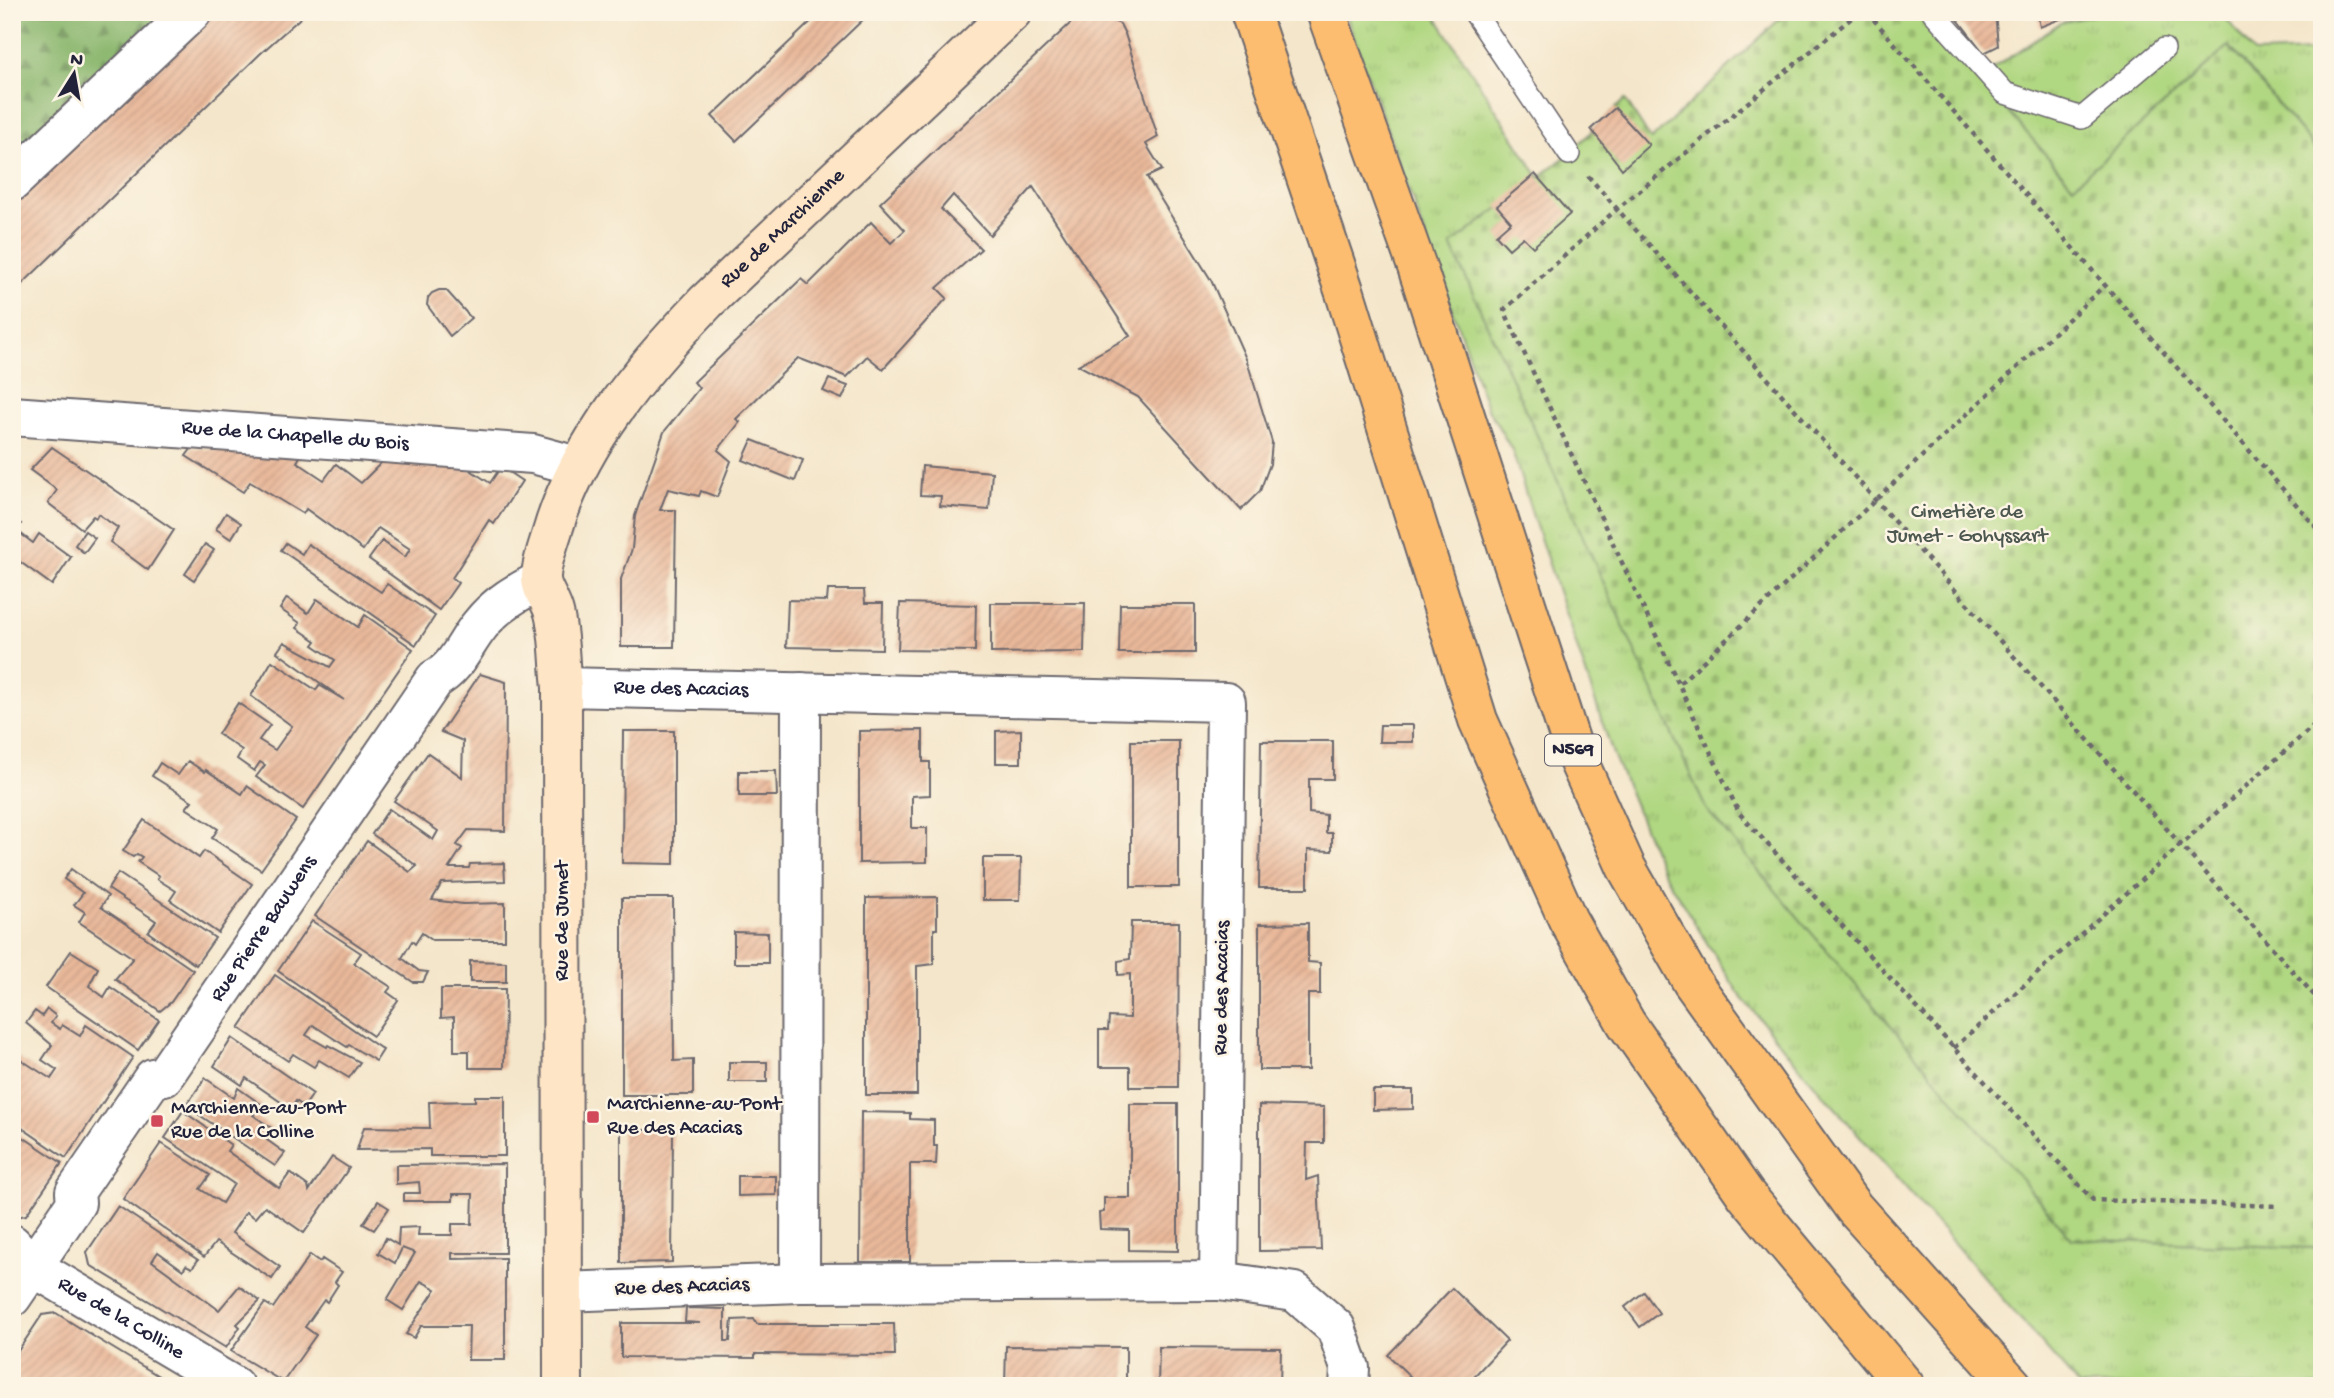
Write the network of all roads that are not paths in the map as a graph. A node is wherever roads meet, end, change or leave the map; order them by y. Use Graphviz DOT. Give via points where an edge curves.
graph roads {
  1 [pos="192,12"];
  2 [pos="1012,12"];
  3 [pos="1250,12"];
  4 [pos="1326,12"];
  5 [pos="1474,12"];
  6 [pos="1933,12"];
  7 [pos="2164,49"];
  8 [pos="1569,155"];
  9 [pos="12,182"];
  10 [pos="12,416"];
  11 [pos="577,466"];
  12 [pos="541,580"];
  13 [pos="562,687"];
  14 [pos="801,692"];
  15 [pos="19,1269"];
  16 [pos="1219,1281"];
  17 [pos="800,1283"];
  18 [pos="563,1292"];
  19 [pos="234,1386"];
  20 [pos="563,1386"];
  21 [pos="1349,1386"];
  22 [pos="1905,1386"];
  23 [pos="2013,1386"];
  1 -- 9 [label="street"];
  2 -- 11 [label="street, Rue de Marchienne" via="700,308 629,390"];
  3 -- 22 [label="highway" via="1345,293 1478,720 1568,920 1626,1023 1746,1195"];
  4 -- 23 [label="highway, N569" via="1417,267 1573,749 1626,867 1692,982 1854,1208"];
  5 -- 8 [label="lane"];
  6 -- 7 [label="lane" via="2005,93 2082,118"];
  10 -- 11 [label="street, Rue de la Chapelle du Bois" via="533,454"];
  11 -- 12 [label="street" via="558,510"];
  12 -- 13 [label="street, Rue de Jumet" via="554,613"];
  12 -- 15 [label="street, Rue Pierre Bauwens" via="509,596 480,624 446,673 435,679 164,1076 153,1078 75,1192 76,1203"];
  13 -- 14 [label="street, Rue des Acacias"];
  13 -- 18 [label="street, Rue de Jumet"];
  14 -- 16 [label="street, Rue des Acacias" via="1226,702"];
  14 -- 17 [label="street"];
  15 -- 19 [label="street, Rue de la Colline"];
  16 -- 17 [label="street, Rue des Acacias"];
  16 -- 21 [label="street" via="1295,1292 1336,1328 1350,1368"];
  17 -- 18 [label="street, Rue des Acacias"];
  18 -- 20 [label="street, Rue de Jumet"];
}
